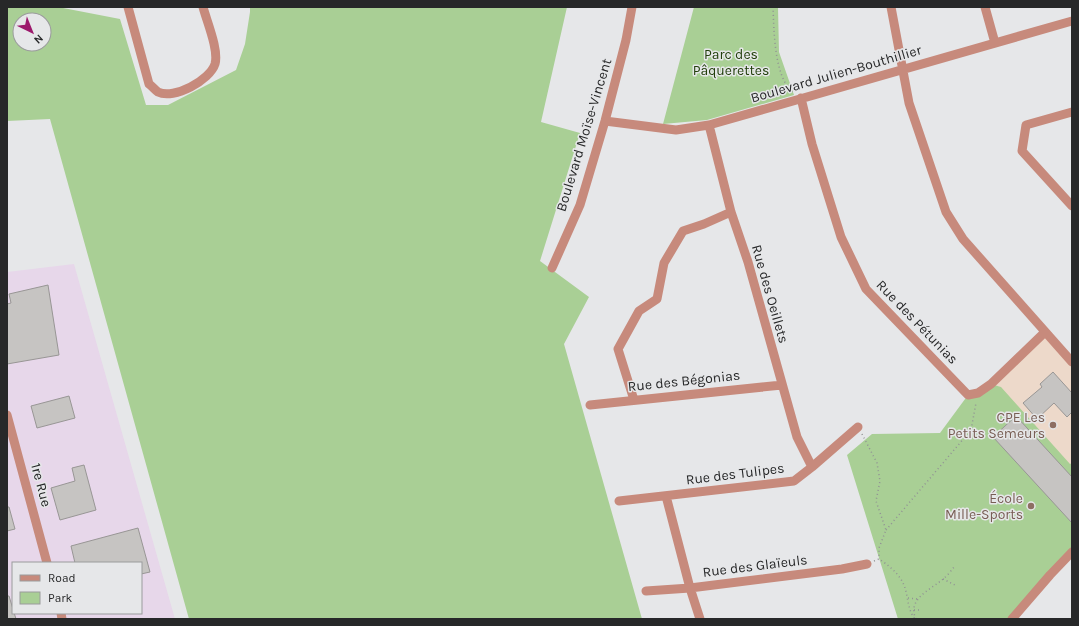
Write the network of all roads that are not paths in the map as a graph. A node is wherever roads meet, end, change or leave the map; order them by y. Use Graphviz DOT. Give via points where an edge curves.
graph roads {
  1 [pos="128,7"];
  2 [pos="203,7"];
  3 [pos="632,7"];
  4 [pos="891,7"];
  5 [pos="985,7"];
  6 [pos="1072,21"];
  7 [pos="995,43"];
  8 [pos="902,70"];
  9 [pos="801,98"];
  10 [pos="1072,112"];
  11 [pos="605,121"];
  12 [pos="709,125"];
  13 [pos="1072,206"];
  14 [pos="731,212"];
  15 [pos="552,268"];
  16 [pos="1045,332"];
  17 [pos="1072,362"];
  18 [pos="782,385"];
  19 [pos="634,400"];
  20 [pos="590,405"];
  21 [pos="7,415"];
  22 [pos="858,427"];
  23 [pos="812,467"];
  24 [pos="666,496"];
  25 [pos="619,501"];
  26 [pos="1072,552"];
  27 [pos="47,562"];
  28 [pos="867,564"];
  29 [pos="690,588"];
  30 [pos="646,592"];
  31 [pos="700,619"];
  32 [pos="1012,619"];
  1 -- 2 [label="street" via="149,84 159,92 171,94 193,86 206,77 215,65 215,51"];
  3 -- 11 [label="street, Boulevard Moïse-Vincent"];
  4 -- 8 [label="street"];
  5 -- 7 [label="street"];
  6 -- 7 [label="street, Boulevard Julien-Bouthillier"];
  7 -- 8 [label="street, Boulevard Julien-Bouthillier"];
  8 -- 9 [label="street, Boulevard Julien-Bouthillier"];
  8 -- 16 [label="street" via="908,103 946,212 963,239"];
  9 -- 12 [label="street, Boulevard Julien-Bouthillier"];
  9 -- 16 [label="street, Rue des Pétunias" via="812,144 841,237 866,289 968,395 978,393 991,384"];
  10 -- 13 [label="street" via="1026,125 1022,151"];
  11 -- 12 [label="street, Boulevard Julien-Bouthillier" via="676,130"];
  11 -- 15 [label="street, Boulevard Moïse-Vincent" via="580,205"];
  12 -- 14 [label="street, Rue des Oeillets"];
  14 -- 18 [label="street, Rue des Oeillets" via="748,262"];
  14 -- 19 [label="street" via="683,231 664,263 657,299 638,311 618,349"];
  16 -- 17 [label="street"];
  18 -- 19 [label="street, Rue des Bégonias"];
  18 -- 23 [label="street, Rue des Oeillets" via="797,436"];
  19 -- 20 [label="street, Rue des Bégonias"];
  21 -- 27 [label="street, 1re Rue"];
  22 -- 23 [label="street, Rue des Tulipes"];
  23 -- 24 [label="street, Rue des Tulipes" via="794,481"];
  24 -- 25 [label="street, Rue des Tulipes"];
  24 -- 29 [label="street"];
  26 -- 32 [label="street"];
  28 -- 29 [label="street, Rue des Glaïeuls"];
  29 -- 30 [label="street, Rue des Glaïeuls"];
  29 -- 31 [label="street"];
}
